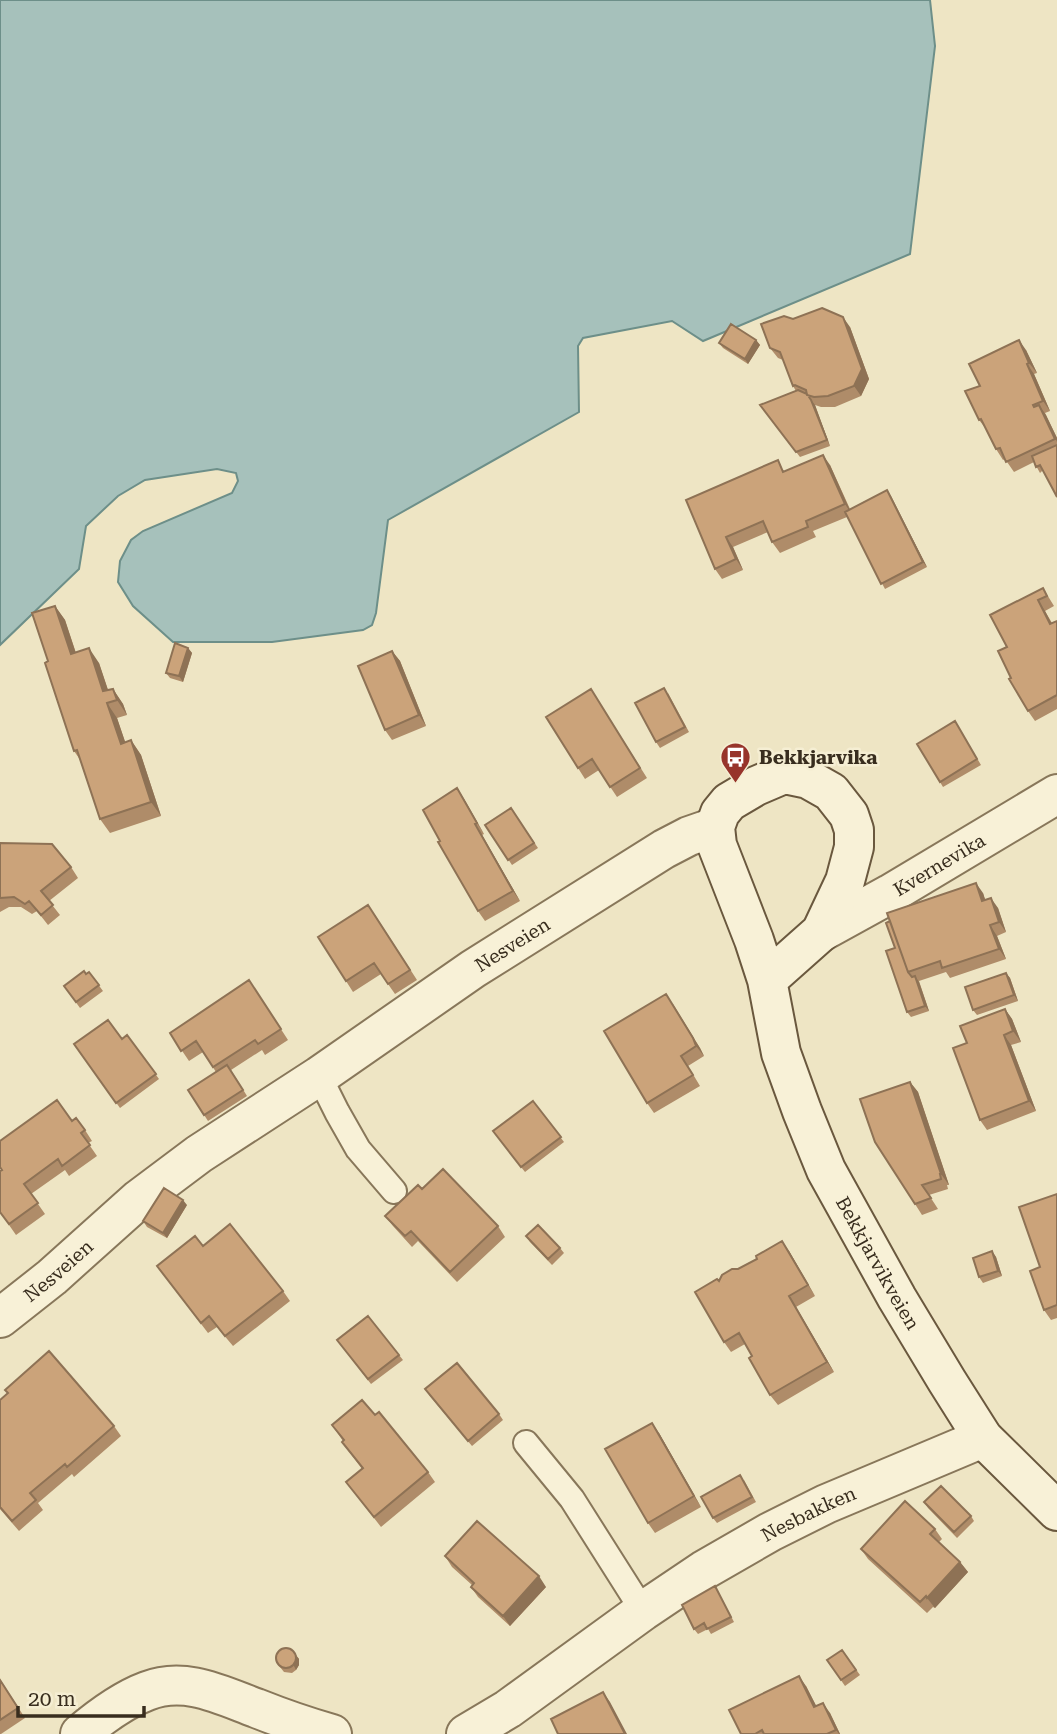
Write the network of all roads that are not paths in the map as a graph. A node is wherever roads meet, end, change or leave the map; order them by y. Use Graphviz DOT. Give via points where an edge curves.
graph roads {
  1 [pos="1057,794"];
  2 [pos="715,827"];
  3 [pos="821,932"];
  4 [pos="766,980"];
  5 [pos="319,1076"];
  6 [pos="394,1191"];
  7 [pos="0,1318"];
  8 [pos="984,1438"];
  9 [pos="526,1443"];
  10 [pos="1057,1511"];
  11 [pos="643,1611"];
  12 [pos="80,1734"];
  13 [pos="332,1734"];
  14 [pos="466,1734"];
  1 -- 3 [label="street, Kvernevika"];
  2 -- 3 [label="street" via="729,802 784,774 808,779 831,792 849,815 854,847 845,881"];
  2 -- 4 [label="street, Bekkjarvikveien" via="717,845"];
  2 -- 5 [label="street, Nesveien" via="664,849 473,969"];
  3 -- 4 [label="street"];
  4 -- 8 [label="street, Bekkjarvikveien" via="781,1053 826,1170 897,1298"];
  5 -- 6 [label="lane" via="358,1149"];
  5 -- 7 [label="street, Nesveien" via="139,1199"];
  8 -- 10 [label="street, Bekkjarvikveien"];
  8 -- 11 [label="street, Nesbakken" via="770,1532"];
  9 -- 11 [label="lane" via="572,1499"];
  11 -- 14 [label="street, Nesbakken"];
  12 -- 13 [label="street" via="148,1690 189,1685"];
}
